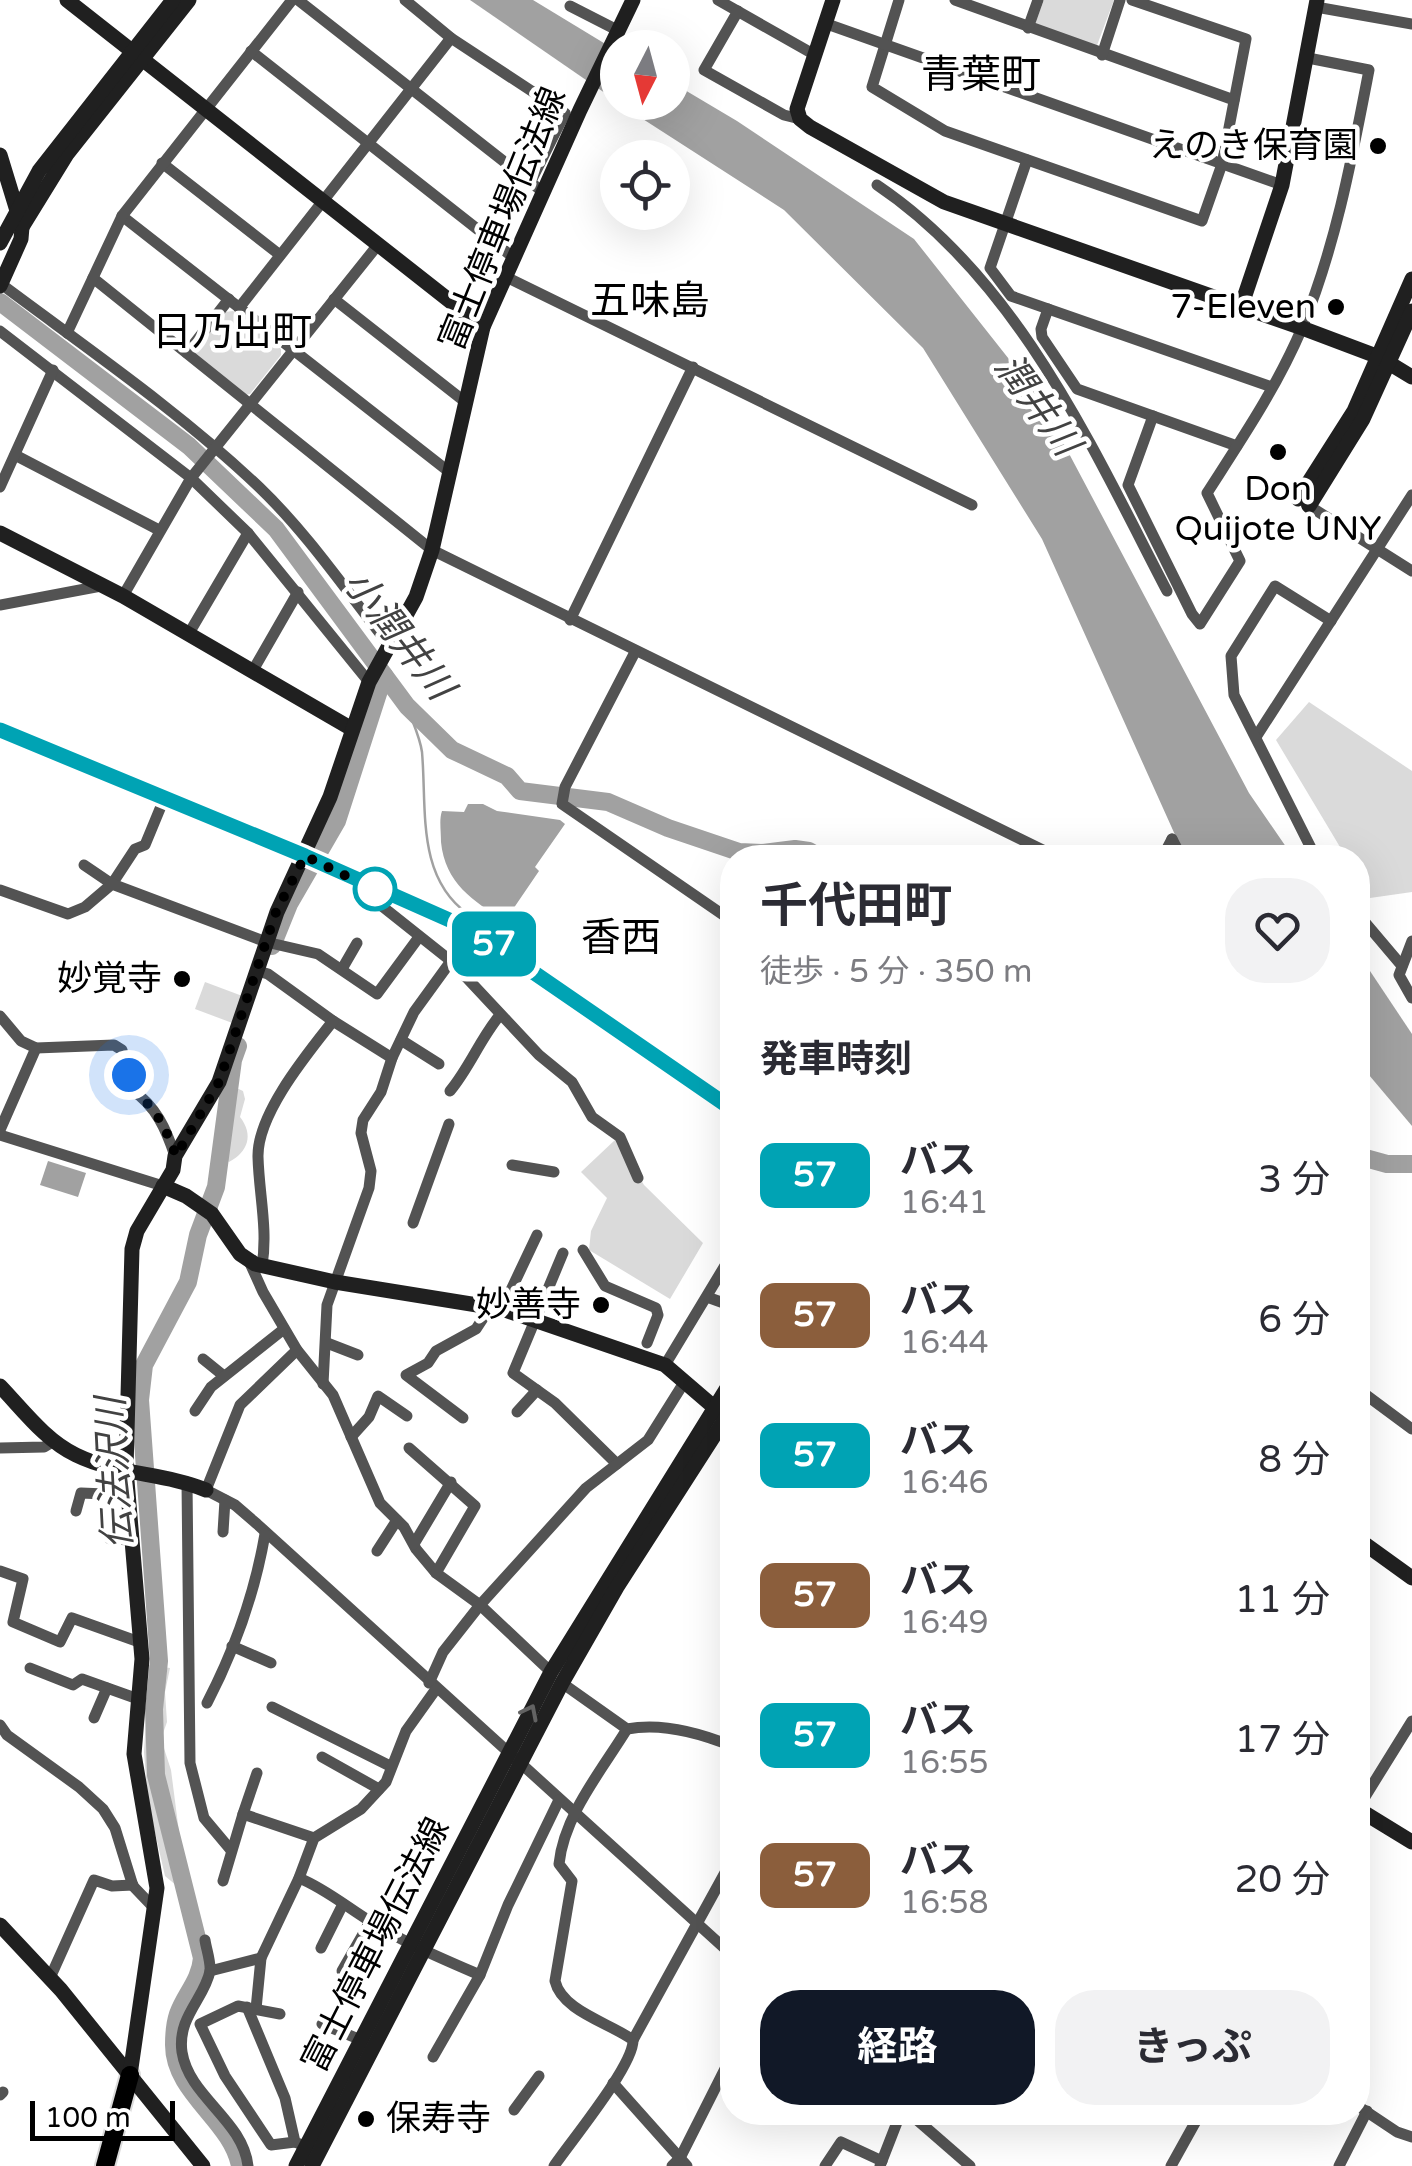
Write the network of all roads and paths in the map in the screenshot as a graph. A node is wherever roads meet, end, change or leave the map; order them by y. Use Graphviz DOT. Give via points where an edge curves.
graph roads {
  1 [pos="67,0"];
  2 [pos="174,0"];
  3 [pos="189,0"];
  4 [pos="295,0"];
  5 [pos="405,0"];
  6 [pos="632,0"];
  7 [pos="718,0"];
  8 [pos="833,0"];
  9 [pos="900,0"];
  10 [pos="955,0"];
  11 [pos="1038,0"];
  12 [pos="1120,0"];
  13 [pos="1132,0"];
  14 [pos="1317,3"];
  15 [pos="570,6"];
  16 [pos="738,12"];
  17 [pos="827,24"];
  18 [pos="1412,24"];
  19 [pos="1028,28"];
  20 [pos="610,30"];
  21 [pos="617,30"];
  22 [pos="451,38"];
  23 [pos="886,45"];
  24 [pos="251,51"];
  25 [pos="815,55"];
  26 [pos="1102,55"];
  27 [pos="137,56"];
  28 [pos="1308,58"];
  29 [pos="600,66"];
  30 [pos="412,90"];
  31 [pos="1234,100"];
  32 [pos="204,109"];
  33 [pos="800,119"];
  34 [pos="370,144"];
  35 [pos="0,151"];
  36 [pos="1027,160"];
  37 [pos="162,163"];
  38 [pos="1222,164"];
  39 [pos="40,171"];
  40 [pos="877,185"];
  41 [pos="1282,185"];
  42 [pos="537,188"];
  43 [pos="324,202"];
  44 [pos="18,206"];
  45 [pos="122,216"];
  46 [pos="1004,224"];
  47 [pos="22,227"];
  48 [pos="0,243"];
  49 [pos="377,246"];
  50 [pos="280,255"];
  51 [pos="514,258"];
  52 [pos="506,276"];
  53 [pos="93,278"];
  54 [pos="1412,279"];
  55 [pos="1,285"];
  56 [pos="334,299"];
  57 [pos="234,303"];
  58 [pos="1241,307"];
  59 [pos="1048,308"];
  60 [pos="1412,311"];
  61 [pos="483,327"];
  62 [pos="1302,328"];
  63 [pos="0,331"];
  64 [pos="67,333"];
  65 [pos="292,350"];
  66 [pos="187,353"];
  67 [pos="1385,360"];
  68 [pos="692,368"];
  69 [pos="53,370"];
  70 [pos="1412,376"];
  71 [pos="1272,387"];
  72 [pos="464,401"];
  73 [pos="251,404"];
  74 [pos="1152,416"];
  75 [pos="1237,446"];
  76 [pos="213,451"];
  77 [pos="15,455"];
  78 [pos="448,471"];
  79 [pos="193,476"];
  80 [pos="0,487"];
  81 [pos="1412,495"];
  82 [pos="1304,502"];
  83 [pos="972,504"];
  84 [pos="159,530"];
  85 [pos="0,533"];
  86 [pos="248,533"];
  87 [pos="1377,548"];
  88 [pos="432,550"];
  89 [pos="1412,571"];
  90 [pos="101,586"];
  91 [pos="1166,591"];
  92 [pos="298,592"];
  93 [pos="123,596"];
  94 [pos="0,606"];
  95 [pos="570,620"];
  96 [pos="1331,621"];
  97 [pos="188,635"];
  98 [pos="635,652"];
  99 [pos="385,653"];
  100 [pos="252,672"];
  101 [pos="370,679"];
  102 [pos="352,729"];
  103 [pos="1,734"];
  104 [pos="1256,738"];
  105 [pos="164,798"];
  106 [pos="1032,845"];
  107 [pos="1310,845"];
  108 [pos="305,856"];
  109 [pos="84,864"];
  110 [pos="112,884"];
  111 [pos="367,886"];
  112 [pos="0,890"];
  113 [pos="720,913"];
  114 [pos="1370,929"];
  115 [pos="239,932"];
  116 [pos="418,937"];
  117 [pos="1412,941"];
  118 [pos="272,942"];
  119 [pos="357,943"];
  120 [pos="234,945"];
  121 [pos="451,961"];
  122 [pos="1402,968"];
  123 [pos="342,969"];
  124 [pos="262,972"];
  125 [pos="1412,982"];
  126 [pos="1412,998"];
  127 [pos="500,1015"];
  128 [pos="0,1016"];
  129 [pos="333,1021"];
  130 [pos="401,1040"];
  131 [pos="36,1048"];
  132 [pos="392,1058"];
  133 [pos="440,1064"];
  134 [pos="450,1091"];
  135 [pos="720,1101"];
  136 [pos="449,1124"];
  137 [pos="0,1132"];
  138 [pos="176,1156"];
  139 [pos="512,1165"];
  140 [pos="554,1172"];
  141 [pos="638,1178"];
  142 [pos="163,1186"];
  143 [pos="413,1223"];
  144 [pos="537,1235"];
  145 [pos="583,1250"];
  146 [pos="563,1253"];
  147 [pos="255,1263"];
  148 [pos="720,1275"];
  149 [pos="335,1282"];
  150 [pos="707,1297"];
  151 [pos="720,1302"];
  152 [pos="497,1308"];
  153 [pos="537,1320"];
  154 [pos="284,1329"];
  155 [pos="327,1343"];
  156 [pos="296,1350"];
  157 [pos="643,1350"];
  158 [pos="358,1355"];
  159 [pos="203,1359"];
  160 [pos="665,1366"];
  161 [pos="224,1376"];
  162 [pos="685,1382"];
  163 [pos="322,1384"];
  164 [pos="0,1386"];
  165 [pos="536,1390"];
  166 [pos="1370,1397"];
  167 [pos="447,1406"];
  168 [pos="720,1409"];
  169 [pos="196,1411"];
  170 [pos="517,1412"];
  171 [pos="407,1416"];
  172 [pos="463,1418"];
  173 [pos="438,1419"];
  174 [pos="720,1425"];
  175 [pos="1412,1429"];
  176 [pos="351,1438"];
  177 [pos="54,1441"];
  178 [pos="0,1448"];
  179 [pos="410,1448"];
  180 [pos="618,1464"];
  181 [pos="130,1470"];
  182 [pos="187,1482"];
  183 [pos="450,1482"];
  184 [pos="206,1490"];
  185 [pos="129,1495"];
  186 [pos="226,1500"];
  187 [pos="76,1511"];
  188 [pos="397,1520"];
  189 [pos="223,1532"];
  190 [pos="265,1534"];
  191 [pos="110,1540"];
  192 [pos="133,1540"];
  193 [pos="414,1544"];
  194 [pos="1370,1548"];
  195 [pos="377,1551"];
  196 [pos="0,1572"];
  197 [pos="436,1574"];
  198 [pos="1412,1578"];
  199 [pos="480,1605"];
  200 [pos="142,1643"];
  201 [pos="232,1646"];
  202 [pos="271,1663"];
  203 [pos="30,1668"];
  204 [pos="556,1678"];
  205 [pos="433,1686"];
  206 [pos="107,1688"];
  207 [pos="138,1699"];
  208 [pos="207,1703"];
  209 [pos="272,1707"];
  210 [pos="94,1718"];
  211 [pos="1412,1721"];
  212 [pos="0,1726"];
  213 [pos="627,1729"];
  214 [pos="720,1742"];
  215 [pos="322,1757"];
  216 [pos="515,1758"];
  217 [pos="390,1766"];
  218 [pos="257,1773"];
  219 [pos="380,1789"];
  220 [pos="1370,1789"];
  221 [pos="559,1800"];
  222 [pos="243,1814"];
  223 [pos="576,1814"];
  224 [pos="1370,1816"];
  225 [pos="314,1838"];
  226 [pos="1412,1842"];
  227 [pos="230,1850"];
  228 [pos="299,1878"];
  229 [pos="223,1881"];
  230 [pos="720,1881"];
  231 [pos="133,1885"];
  232 [pos="343,1904"];
  233 [pos="156,1909"];
  234 [pos="370,1922"];
  235 [pos="696,1922"];
  236 [pos="0,1925"];
  237 [pos="205,1940"];
  238 [pos="720,1943"];
  239 [pos="417,1947"];
  240 [pos="321,1948"];
  241 [pos="261,1958"];
  242 [pos="210,1970"];
  243 [pos="342,1971"];
  244 [pos="480,1974"];
  245 [pos="50,1978"];
  246 [pos="251,2008"];
  247 [pos="280,2014"];
  248 [pos="322,2024"];
  249 [pos="361,2040"];
  250 [pos="633,2040"];
  251 [pos="433,2057"];
  252 [pos="130,2075"];
  253 [pos="539,2076"];
  254 [pos="720,2080"];
  255 [pos="613,2083"];
  256 [pos="514,2110"];
  257 [pos="1370,2113"];
  258 [pos="898,2125"];
  259 [pos="920,2125"];
  260 [pos="1194,2125"];
  261 [pos="1355,2125"];
  262 [pos="1412,2137"];
  263 [pos="300,2144"];
  264 [pos="680,2163"];
  265 [pos="881,2164"];
  266 [pos="105,2166"];
  267 [pos="203,2166"];
  268 [pos="248,2166"];
  269 [pos="296,2166"];
  270 [pos="312,2166"];
  271 [pos="554,2166"];
  272 [pos="825,2166"];
  273 [pos="970,2166"];
  274 [pos="1171,2166"];
  275 [pos="1339,2166"];
  1 -- 27 [label="street"];
  2 -- 27 [label="street"];
  3 -- 27 [label="street"];
  4 -- 24 [label="street"];
  4 -- 30 [label="street"];
  5 -- 22 [label="street"];
  6 -- 21 [label="street, 富士停車場伝法線"];
  7 -- 16 [label="street"];
  8 -- 17 [label="street"];
  9 -- 23 [label="street"];
  10 -- 19 [label="street"];
  11 -- 19 [label="street"];
  12 -- 26 [label="street"];
  13 -- 31 [label="street" via="1246,39"];
  14 -- 18 [label="street"];
  14 -- 28 [label="street"];
  15 -- 20 [label="street"];
  16 -- 25 [label="street"];
  16 -- 33 [label="street" via="704,70"];
  17 -- 23 [label="street"];
  17 -- 25 [label="street"];
  19 -- 26 [label="street"];
  22 -- 30 [label="street"];
  22 -- 42 [label="street" via="565,113"];
  23 -- 36 [label="street" via="872,87 945,130"];
  23 -- 38 [label="street"];
  24 -- 32 [label="street"];
  24 -- 34 [label="street"];
  25 -- 33 [label="street"];
  26 -- 31 [label="street"];
  27 -- 32 [label="street"];
  27 -- 39 [label="street"];
  27 -- 47 [label="street"];
  28 -- 41 [label="street"];
  28 -- 62 [label="street" via="1369,70 1338,225"];
  29 -- 42 [label="street, 富士停車場伝法線"];
  30 -- 34 [label="street"];
  30 -- 42 [label="street"];
  31 -- 38 [label="street"];
  32 -- 37 [label="street"];
  32 -- 43 [label="street"];
  33 -- 46 [label="street" via="944,202"];
  34 -- 43 [label="street"];
  34 -- 51 [label="street"];
  35 -- 39 [label="street" via="12,169"];
  35 -- 44 [label="street"];
  36 -- 38 [label="street" via="1202,221"];
  36 -- 46 [label="street"];
  37 -- 45 [label="street"];
  37 -- 50 [label="street"];
  38 -- 41 [label="street"];
  39 -- 44 [label="street"];
  40 -- 91 [label="street" via="930,225 1002,307 1080,424"];
  41 -- 58 [label="street"];
  42 -- 51 [label="street, 富士停車場伝法線"];
  43 -- 49 [label="street"];
  43 -- 50 [label="street"];
  44 -- 47 [label="street"];
  44 -- 48 [label="street"];
  45 -- 53 [label="street"];
  45 -- 57 [label="street"];
  46 -- 58 [label="street"];
  46 -- 59 [label="street" via="990,268 1011,296"];
  47 -- 55 [label="street"];
  49 -- 56 [label="street"];
  49 -- 61 [label="street"];
  50 -- 57 [label="street"];
  51 -- 52 [label="street, 富士停車場伝法線"];
  52 -- 61 [label="street, 富士停車場伝法線"];
  52 -- 68 [label="street"];
  53 -- 64 [label="street"];
  53 -- 66 [label="street"];
  54 -- 67 [label="street"];
  55 -- 64 [label="street"];
  56 -- 65 [label="street"];
  56 -- 72 [label="street"];
  57 -- 65 [label="street"];
  57 -- 66 [label="street"];
  58 -- 62 [label="street"];
  59 -- 71 [label="street"];
  59 -- 74 [label="street" via="1042,336 1076,389"];
  60 -- 67 [label="street"];
  61 -- 72 [label="street, 富士停車場伝法線"];
  62 -- 67 [label="street"];
  62 -- 71 [label="street"];
  63 -- 69 [label="street"];
  64 -- 76 [label="street"];
  65 -- 73 [label="street"];
  65 -- 78 [label="street"];
  66 -- 73 [label="street"];
  67 -- 70 [label="street"];
  67 -- 82 [label="street" via="1363,419"];
  68 -- 83 [label="street"];
  68 -- 95 [label="street"];
  69 -- 77 [label="street"];
  69 -- 79 [label="street"];
  71 -- 75 [label="street"];
  72 -- 78 [label="street, 富士停車場伝法線"];
  73 -- 76 [label="street"];
  73 -- 88 [label="street"];
  74 -- 75 [label="street"];
  74 -- 75 [label="street" via="1128,486 1200,624 1240,561 1207,494"];
  76 -- 79 [label="street"];
  76 -- 99 [label="street" via="260,488 323,558"];
  77 -- 80 [label="street"];
  77 -- 84 [label="street"];
  78 -- 88 [label="street, 富士停車場伝法線"];
  79 -- 84 [label="street"];
  79 -- 86 [label="street"];
  81 -- 87 [label="street"];
  82 -- 87 [label="street"];
  84 -- 93 [label="street"];
  85 -- 90 [label="street"];
  86 -- 92 [label="street"];
  86 -- 97 [label="street"];
  87 -- 89 [label="street"];
  87 -- 96 [label="street"];
  88 -- 95 [label="street"];
  88 -- 99 [label="street, 富士停車場伝法線"];
  90 -- 93 [label="street"];
  90 -- 94 [label="street"];
  92 -- 100 [label="street"];
  92 -- 101 [label="street"];
  93 -- 97 [label="street"];
  95 -- 98 [label="street"];
  96 -- 104 [label="street"];
  96 -- 104 [label="street" via="1275,586 1257,614 1231,656 1234,694"];
  97 -- 100 [label="street"];
  98 -- 106 [label="street"];
  98 -- 113 [label="street" via="562,804"];
  99 -- 101 [label="street, 富士停車場伝法線"];
  100 -- 102 [label="street"];
  101 -- 102 [label="street, 富士停車場伝法線"];
  102 -- 108 [label="street, 富士停車場伝法線"];
  103 -- 105 [label="street"];
  104 -- 107 [label="street"];
  105 -- 108 [label="street"];
  105 -- 110 [label="street" via="145,846 135,849"];
  108 -- 111 [label="street"];
  108 -- 118 [label="street, 富士停車場伝法線"];
  109 -- 110 [label="street"];
  110 -- 112 [label="street" via="68,914"];
  110 -- 115 [label="street"];
  111 -- 116 [label="street"];
  111 -- 135 [label="street" via="492,942"];
  114 -- 122 [label="street"];
  115 -- 118 [label="street"];
  115 -- 120 [label="street"];
  116 -- 121 [label="street"];
  116 -- 123 [label="street" via="377,994"];
  117 -- 122 [label="street"];
  118 -- 123 [label="street" via="318,954"];
  118 -- 124 [label="street, 富士停車場伝法線"];
  119 -- 123 [label="street"];
  121 -- 127 [label="street"];
  121 -- 130 [label="street"];
  122 -- 125 [label="street"];
  122 -- 126 [label="street" via="1399,975"];
  124 -- 129 [label="street"];
  124 -- 138 [label="street, 富士停車場伝法線" via="219,1082"];
  127 -- 134 [label="street"];
  127 -- 141 [label="street" via="572,1082 592,1117 620,1137"];
  128 -- 131 [label="street"];
  129 -- 132 [label="street"];
  129 -- 147 [label="street" via="262,1126 266,1240"];
  130 -- 132 [label="street"];
  130 -- 133 [label="street"];
  131 -- 137 [label="street"];
  131 -- 138 [label="street" via="114,1044 122,1050 132,1090 148,1101"];
  132 -- 149 [label="street" via="364,1120 369,1188"];
  136 -- 143 [label="street"];
  137 -- 142 [label="street"];
  138 -- 142 [label="street, 富士停車場伝法線"];
  139 -- 140 [label="street"];
  142 -- 147 [label="street" via="206,1210"];
  142 -- 181 [label="street, 富士停車場伝法線" via="138,1232 131,1262"];
  144 -- 152 [label="street"];
  145 -- 157 [label="street" via="605,1286 656,1308"];
  146 -- 153 [label="street"];
  147 -- 149 [label="street"];
  147 -- 154 [label="street"];
  148 -- 150 [label="street"];
  149 -- 152 [label="street"];
  149 -- 155 [label="street"];
  150 -- 151 [label="street"];
  150 -- 160 [label="street"];
  152 -- 153 [label="street"];
  152 -- 167 [label="street" via="406,1375"];
  153 -- 157 [label="street"];
  153 -- 165 [label="street" via="513,1373"];
  154 -- 156 [label="street"];
  154 -- 161 [label="street"];
  155 -- 158 [label="street"];
  155 -- 163 [label="street"];
  156 -- 163 [label="street"];
  156 -- 184 [label="street" via="240,1405"];
  157 -- 160 [label="street"];
  159 -- 161 [label="street"];
  160 -- 162 [label="street"];
  161 -- 169 [label="street"];
  162 -- 168 [label="street"];
  162 -- 180 [label="street" via="653,1434"];
  163 -- 176 [label="street"];
  164 -- 177 [label="street"];
  165 -- 170 [label="street"];
  165 -- 180 [label="street"];
  166 -- 175 [label="street"];
  167 -- 172 [label="street"];
  167 -- 173 [label="street"];
  171 -- 176 [label="street" via="378,1396"];
  174 -- 204 [label="street, 富士停車場伝法線"];
  176 -- 188 [label="street" via="371,1488"];
  177 -- 178 [label="street"];
  177 -- 181 [label="street" via="78,1457"];
  179 -- 183 [label="street"];
  180 -- 199 [label="street" via="586,1488"];
  181 -- 182 [label="street"];
  181 -- 185 [label="street, 富士停車場伝法線"];
  182 -- 184 [label="street"];
  182 -- 227 [label="street" via="190,1763 204,1818"];
  183 -- 193 [label="street"];
  183 -- 197 [label="street" via="475,1506"];
  184 -- 186 [label="street"];
  185 -- 187 [label="street" via="81,1492"];
  185 -- 192 [label="street, 富士停車場伝法線"];
  186 -- 189 [label="street"];
  186 -- 190 [label="street"];
  188 -- 193 [label="street"];
  188 -- 195 [label="street"];
  190 -- 201 [label="street"];
  190 -- 205 [label="street"];
  191 -- 192 [label="street"];
  192 -- 200 [label="street, 富士停車場伝法線"];
  193 -- 197 [label="street"];
  194 -- 198 [label="street"];
  196 -- 200 [label="street" via="23,1579 13,1622 60,1642 72,1618"];
  197 -- 199 [label="street"];
  199 -- 204 [label="street"];
  199 -- 205 [label="street" via="443,1652"];
  200 -- 207 [label="street, 富士停車場伝法線"];
  201 -- 202 [label="street"];
  201 -- 208 [label="street"];
  203 -- 206 [label="street" via="73,1686 82,1679"];
  204 -- 213 [label="street"];
  204 -- 216 [label="street, 富士停車場伝法線"];
  205 -- 216 [label="street"];
  205 -- 217 [label="street"];
  206 -- 207 [label="street"];
  206 -- 210 [label="street"];
  207 -- 233 [label="street, 富士停車場伝法線" via="134,1754"];
  209 -- 217 [label="street"];
  211 -- 220 [label="street"];
  212 -- 231 [label="street" via="103,1810"];
  213 -- 214 [label="street" via="678,1729"];
  213 -- 223 [label="street"];
  215 -- 219 [label="street"];
  216 -- 221 [label="street"];
  216 -- 239 [label="street, 富士停車場伝法線"];
  217 -- 219 [label="street"];
  218 -- 222 [label="street"];
  219 -- 225 [label="street"];
  221 -- 223 [label="street"];
  221 -- 244 [label="street"];
  222 -- 225 [label="street"];
  222 -- 227 [label="street"];
  223 -- 235 [label="street"];
  223 -- 250 [label="street" via="561,1846 559,1864 572,1882 555,1981 569,2003"];
  224 -- 226 [label="street"];
  225 -- 228 [label="street"];
  227 -- 229 [label="street"];
  228 -- 232 [label="street"];
  228 -- 241 [label="street"];
  230 -- 235 [label="street"];
  231 -- 233 [label="street"];
  231 -- 245 [label="street" via="94,1880"];
  232 -- 234 [label="street"];
  232 -- 240 [label="street"];
  233 -- 252 [label="street, 富士停車場伝法線"];
  234 -- 239 [label="street"];
  234 -- 243 [label="street"];
  235 -- 238 [label="street"];
  235 -- 250 [label="street"];
  236 -- 245 [label="street"];
  237 -- 242 [label="street"];
  239 -- 244 [label="street"];
  239 -- 249 [label="street, 富士停車場伝法線"];
  239 -- 270 [label="street, 富士停車場伝法線"];
  241 -- 242 [label="street"];
  241 -- 246 [label="street"];
  242 -- 268 [label="street" via="182,2033 182,2049 192,2076 234,2129"];
  244 -- 251 [label="street"];
  245 -- 252 [label="street"];
  246 -- 247 [label="street"];
  246 -- 263 [label="street"];
  246 -- 263 [label="street" via="238,2006 200,2024 270,2144"];
  248 -- 249 [label="street"];
  249 -- 263 [label="street, 富士停車場伝法線"];
  250 -- 255 [label="street"];
  252 -- 266 [label="main road"];
  252 -- 267 [label="street"];
  253 -- 256 [label="street"];
  254 -- 264 [label="street"];
  255 -- 264 [label="street"];
  255 -- 271 [label="street"];
  257 -- 262 [label="street"];
  258 -- 265 [label="street"];
  259 -- 273 [label="street"];
  260 -- 274 [label="street"];
  261 -- 275 [label="street"];
  263 -- 269 [label="street, 富士停車場伝法線"];
  265 -- 272 [label="street" via="842,2142"];
}
